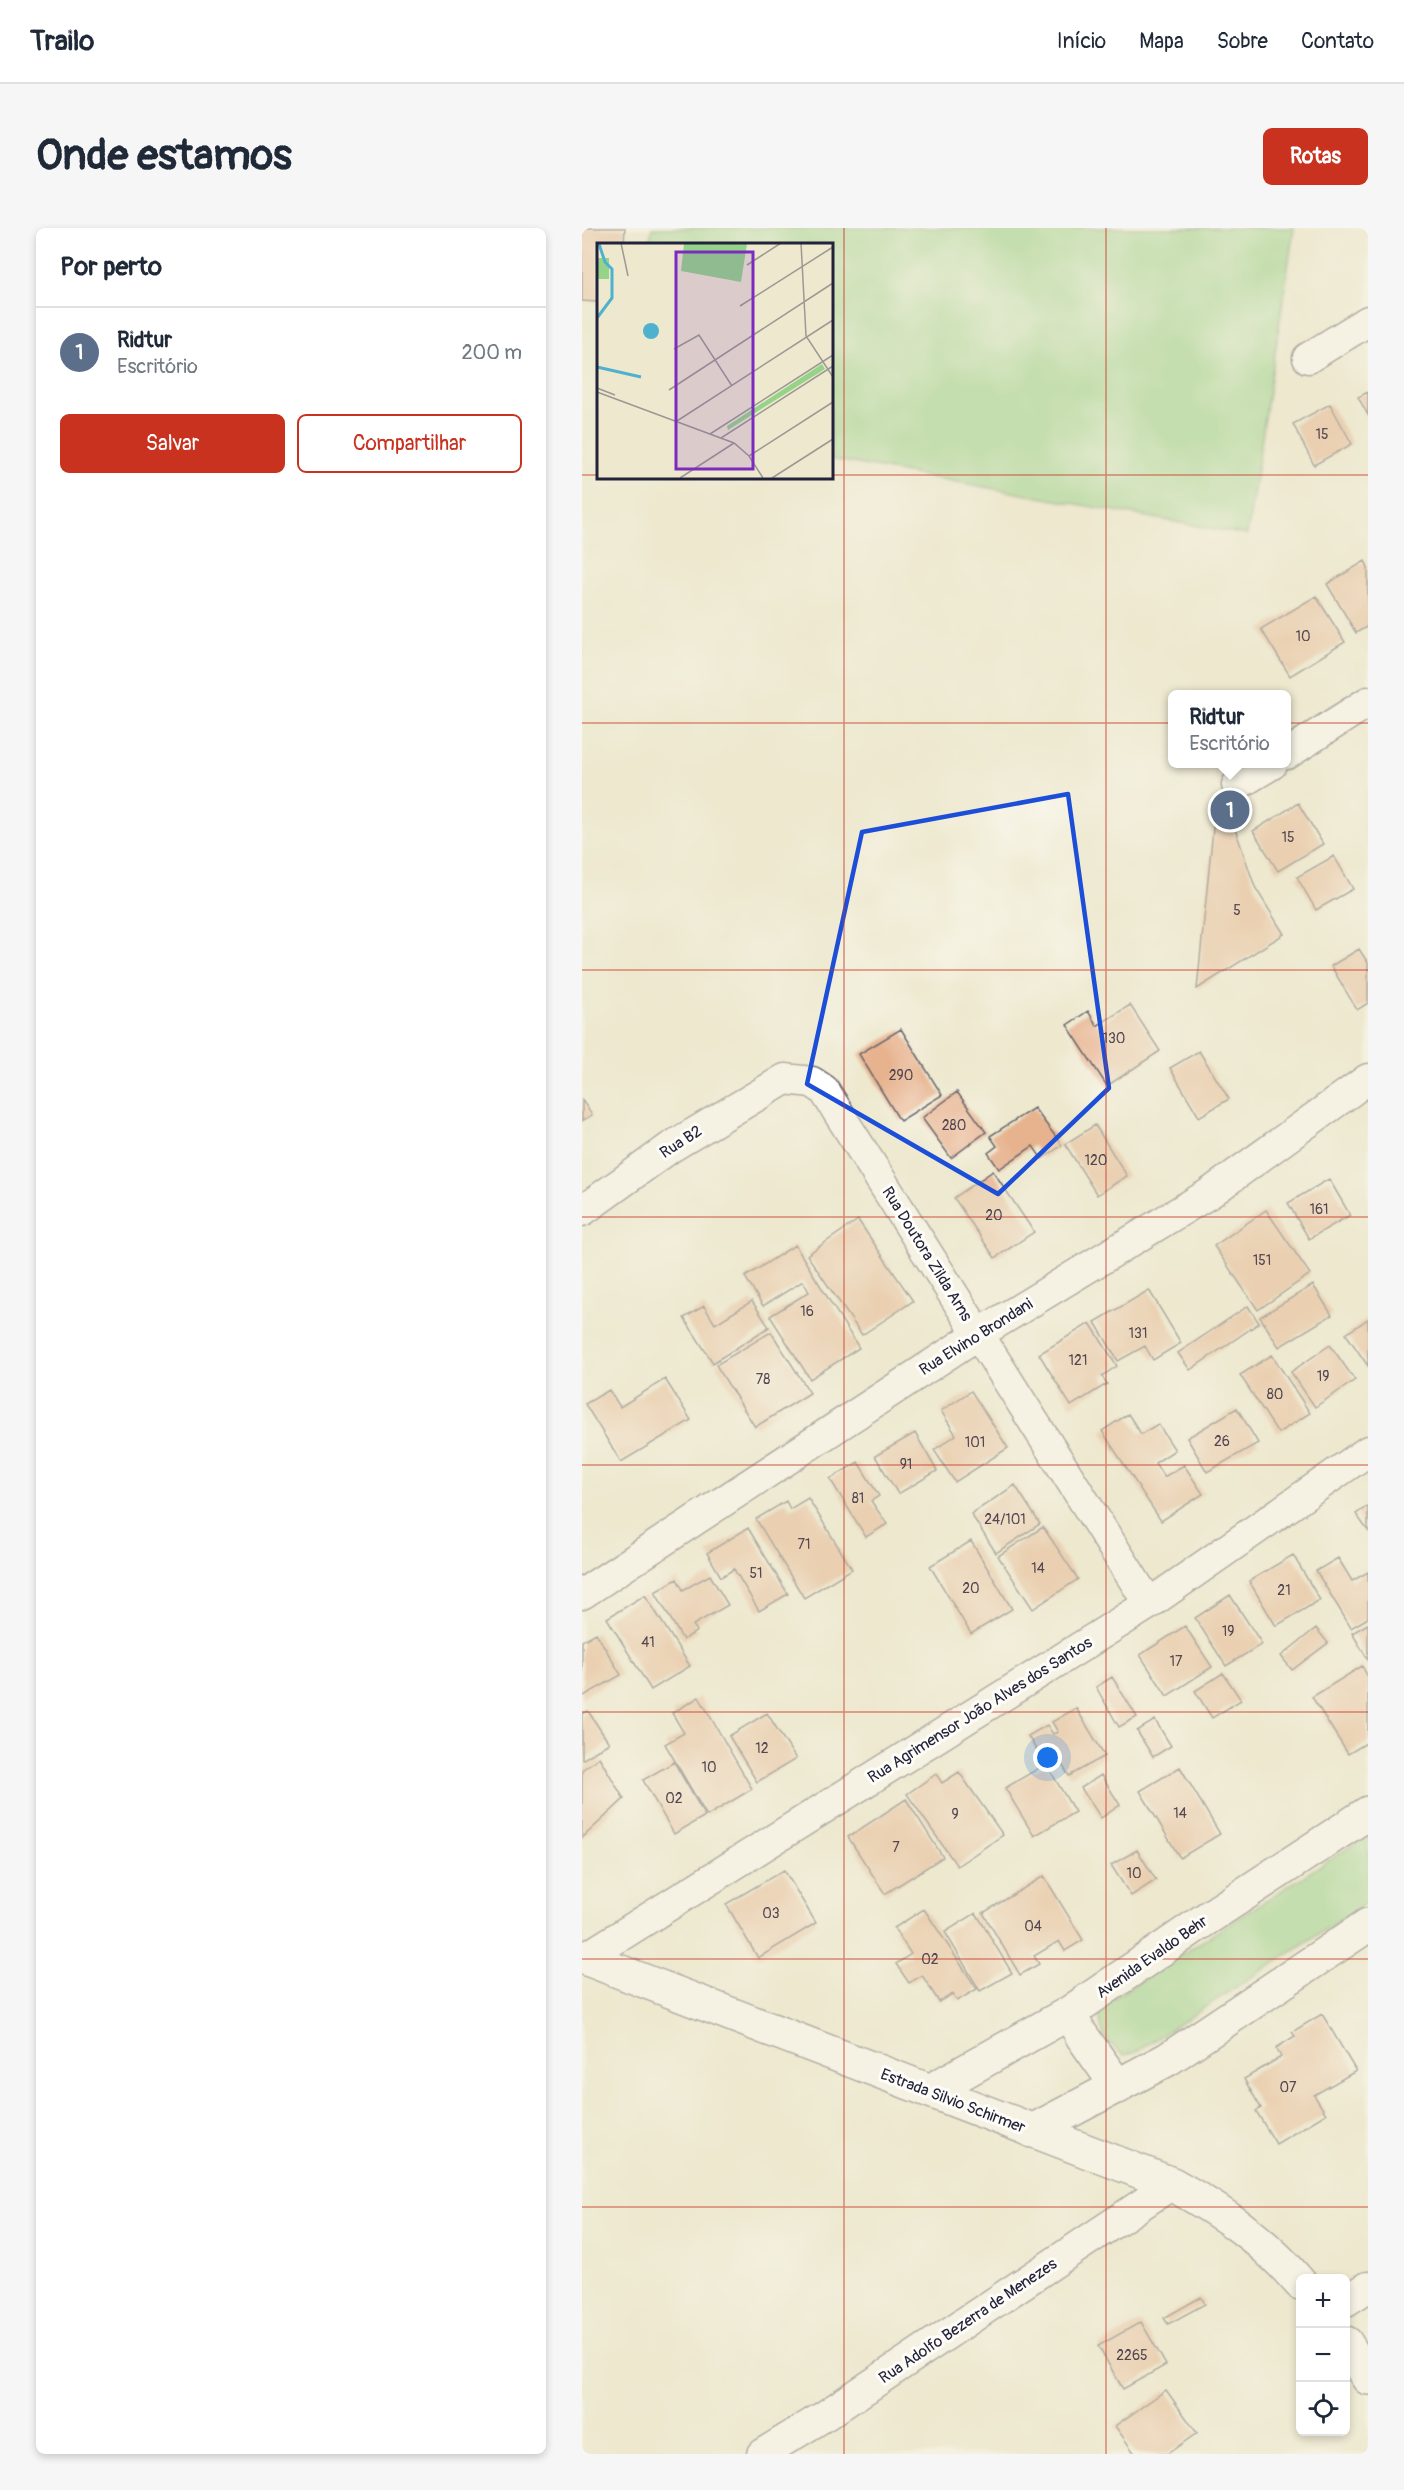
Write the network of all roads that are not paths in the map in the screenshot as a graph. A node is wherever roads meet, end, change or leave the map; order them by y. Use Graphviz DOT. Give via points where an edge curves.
graph roads {
  1 [pos="1368,321"];
  2 [pos="1308,358"];
  3 [pos="1368,702"];
  4 [pos="1291,751"];
  5 [pos="1266,768"];
  6 [pos="1238,785"];
  7 [pos="785,1079"];
  8 [pos="1368,1079"];
  9 [pos="582,1211"];
  10 [pos="977,1335"];
  11 [pos="1368,1451"];
  12 [pos="582,1594"];
  13 [pos="1149,1604"];
  14 [pos="1368,1813"];
  15 [pos="1368,1925"];
  16 [pos="583,1958"];
  17 [pos="1070,2013"];
  18 [pos="1118,2086"];
  19 [pos="930,2091"];
  20 [pos="1032,2132"];
  21 [pos="1172,2184"];
  22 [pos="1296,2278"];
  23 [pos="1368,2287"];
  24 [pos="1350,2298"];
  25 [pos="1350,2349"];
  26 [pos="1368,2378"];
  27 [pos="762,2454"];
  1 -- 2 [label="street"];
  3 -- 4 [label="street"];
  5 -- 6 [label="street"];
  7 -- 9 [label="street, Rua B2" via="671,1147"];
  7 -- 10 [label="street, Rua Doutora Zilda Arns" via="812,1082 824,1090"];
  8 -- 10 [label="street, Rua Elvino Brondani" via="1210,1193"];
  10 -- 12 [label="street, Rua Elvino Brondani"];
  10 -- 13 [label="street, Rua Doutora Zilda Arns"];
  11 -- 13 [label="street, Rua Agrimensor João Alves dos Santos"];
  13 -- 16 [label="street, Rua Agrimensor João Alves dos Santos"];
  14 -- 17 [label="street, Avenida Evaldo Behr"];
  15 -- 18 [label="street" via="1168,2059"];
  16 -- 19 [label="street, Estrada Silvio Schirmer"];
  17 -- 18 [label="street"];
  17 -- 19 [label="street, Avenida Evaldo Behr"];
  18 -- 20 [label="street"];
  19 -- 20 [label="street, Estrada Silvio Schirmer"];
  20 -- 21 [label="street, Estrada Silvio Schirmer"];
  21 -- 22 [label="street, Estrada Silvio Schirmer" via="1217,2209 1277,2256"];
  21 -- 27 [label="street, Rua Adolfo Bezerra de Menezes"];
  23 -- 24 [label="street"];
  25 -- 26 [label="street"];
}
